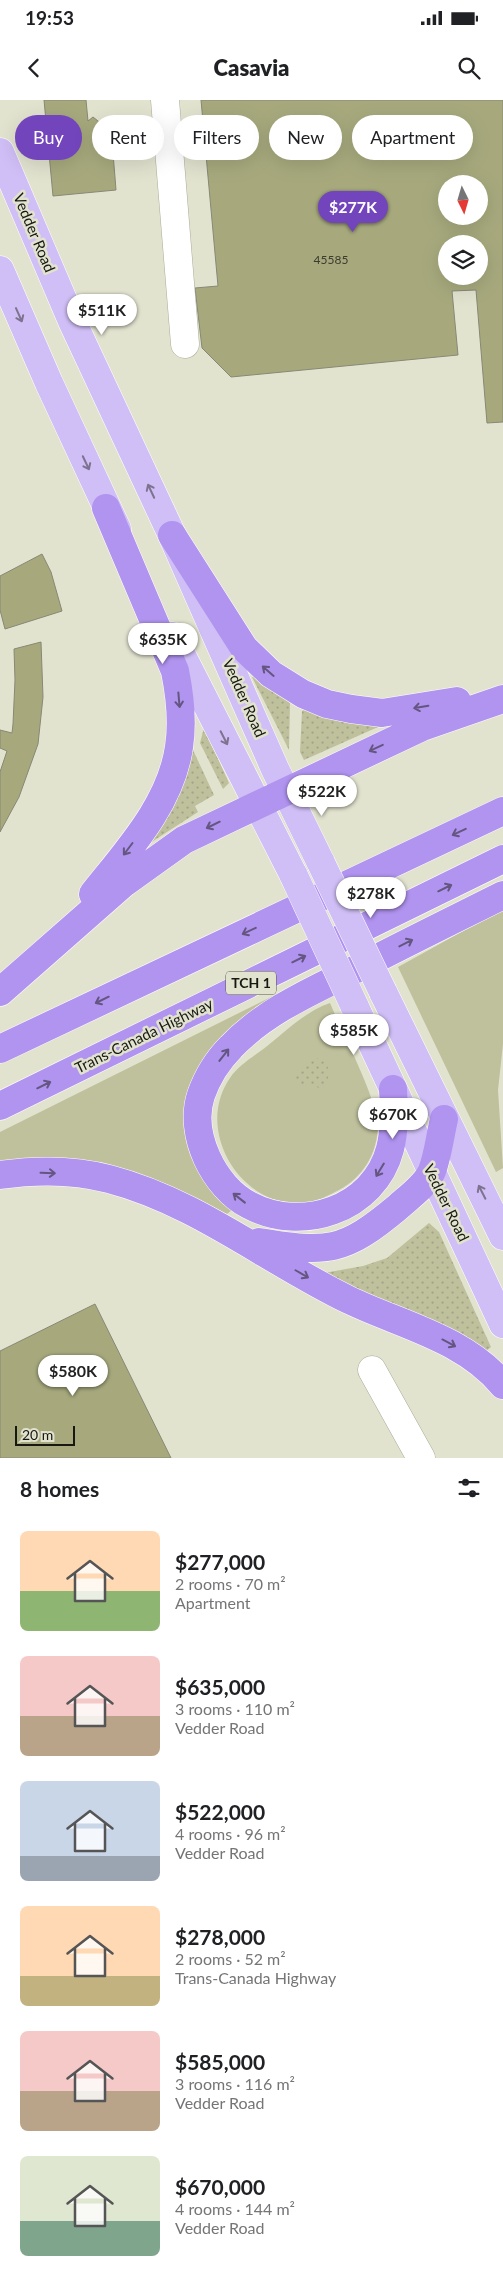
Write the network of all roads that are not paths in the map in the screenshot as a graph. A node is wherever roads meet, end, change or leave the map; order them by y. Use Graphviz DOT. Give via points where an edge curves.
graph roads {
  1 [pos="165,100"];
  2 [pos="0,152"];
  3 [pos="0,270"];
  4 [pos="186,344"];
  5 [pos="106,508"];
  6 [pos="172,535"];
  7 [pos="503,692"];
  8 [pos="503,699"];
  9 [pos="286,790"];
  10 [pos="257,804"];
  11 [pos="503,811"];
  12 [pos="503,859"];
  13 [pos="503,895"];
  14 [pos="60,937"];
  15 [pos="0,992"];
  16 [pos="0,1049"];
  17 [pos="393,1089"];
  18 [pos="0,1106"];
  19 [pos="444,1119"];
  20 [pos="431,1172"];
  21 [pos="0,1175"];
  22 [pos="503,1236"];
  23 [pos="245,1240"];
  24 [pos="503,1324"];
  25 [pos="372,1370"];
  26 [pos="503,1385"];
  27 [pos="421,1458"];
  1 -- 4 [label="lane"];
  6 -- 2 [label="main road, Vedder Road, one-way" via="72,321"];
  3 -- 5 [label="main road, Vedder Road, one-way"];
  5 -- 10 [label="main road, Vedder Road, one-way"];
  5 -- 14 [label="highway, one-way" via="175,671 180,696 179,748 172,777 148,822"];
  7 -- 6 [label="highway, one-way" via="382,713 343,708 303,694 270,674 244,648"];
  6 -- 9 [label="main road, Vedder Road"];
  8 -- 9 [label="highway, one-way" via="422,727"];
  9 -- 10 [label="highway"];
  9 -- 19 [label="main road, Vedder Road, bridge"];
  10 -- 14 [label="highway, one-way" via="157,857"];
  10 -- 17 [label="main road, Vedder Road, bridge"];
  11 -- 16 [label="highway, one-way"];
  18 -- 12 [label="highway, Trans-Canada Highway / TCH 1, one-way"];
  17 -- 13 [label="highway, one-way" via="394,1123 390,1151 380,1172 364,1192 342,1208 298,1218 272,1214 248,1205 218,1177 206,1156 198,1116 201,1096 214,1069 230,1047 276,1011"];
  14 -- 15 [label="highway"];
  17 -- 20 [label="main road, Vedder Road"];
  19 -- 20 [label="highway"];
  22 -- 19 [label="main road, Vedder Road, one-way"];
  20 -- 23 [label="highway" via="414,1193 374,1228 329,1249 300,1249"];
  20 -- 24 [label="main road, Vedder Road"];
  21 -- 23 [label="highway, one-way" via="62,1173 108,1179 147,1192"];
  23 -- 26 [label="highway, one-way" via="348,1300 435,1335 460,1349"];
  25 -- 27 [label="lane"];
}
